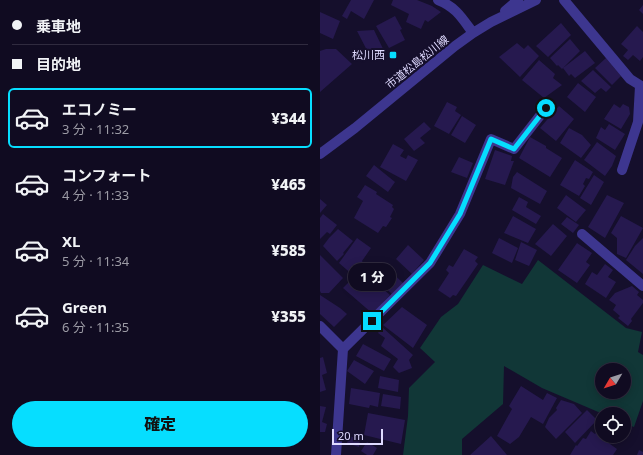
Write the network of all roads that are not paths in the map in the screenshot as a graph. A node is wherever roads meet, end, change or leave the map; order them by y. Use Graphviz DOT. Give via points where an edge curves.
graph roads {
  1 [pos="438,0"];
  2 [pos="518,0"];
  3 [pos="536,0"];
  4 [pos="564,0"];
  5 [pos="491,22"];
  6 [pos="473,33"];
  7 [pos="641,86"];
  8 [pos="546,108"];
  9 [pos="320,154"];
  10 [pos="622,170"];
  11 [pos="582,234"];
  12 [pos="643,286"];
  13 [pos="320,326"];
  14 [pos="343,349"];
  15 [pos="336,455"];
  1 -- 6 [label="street" via="449,4 458,12"];
  2 -- 5 [label="street"];
  3 -- 5 [label="street, 市道松島松川線"];
  4 -- 7 [label="street" via="630,79"];
  5 -- 6 [label="street, 市道松島松川線"];
  6 -- 9 [label="street, 市道松島松川線"];
  7 -- 10 [label="street" via="638,122"];
  8 -- 14 [label="street" via="514,149 491,139 460,214 430,263"];
  11 -- 12 [label="street"];
  13 -- 14 [label="street"];
  14 -- 15 [label="street"];
}
